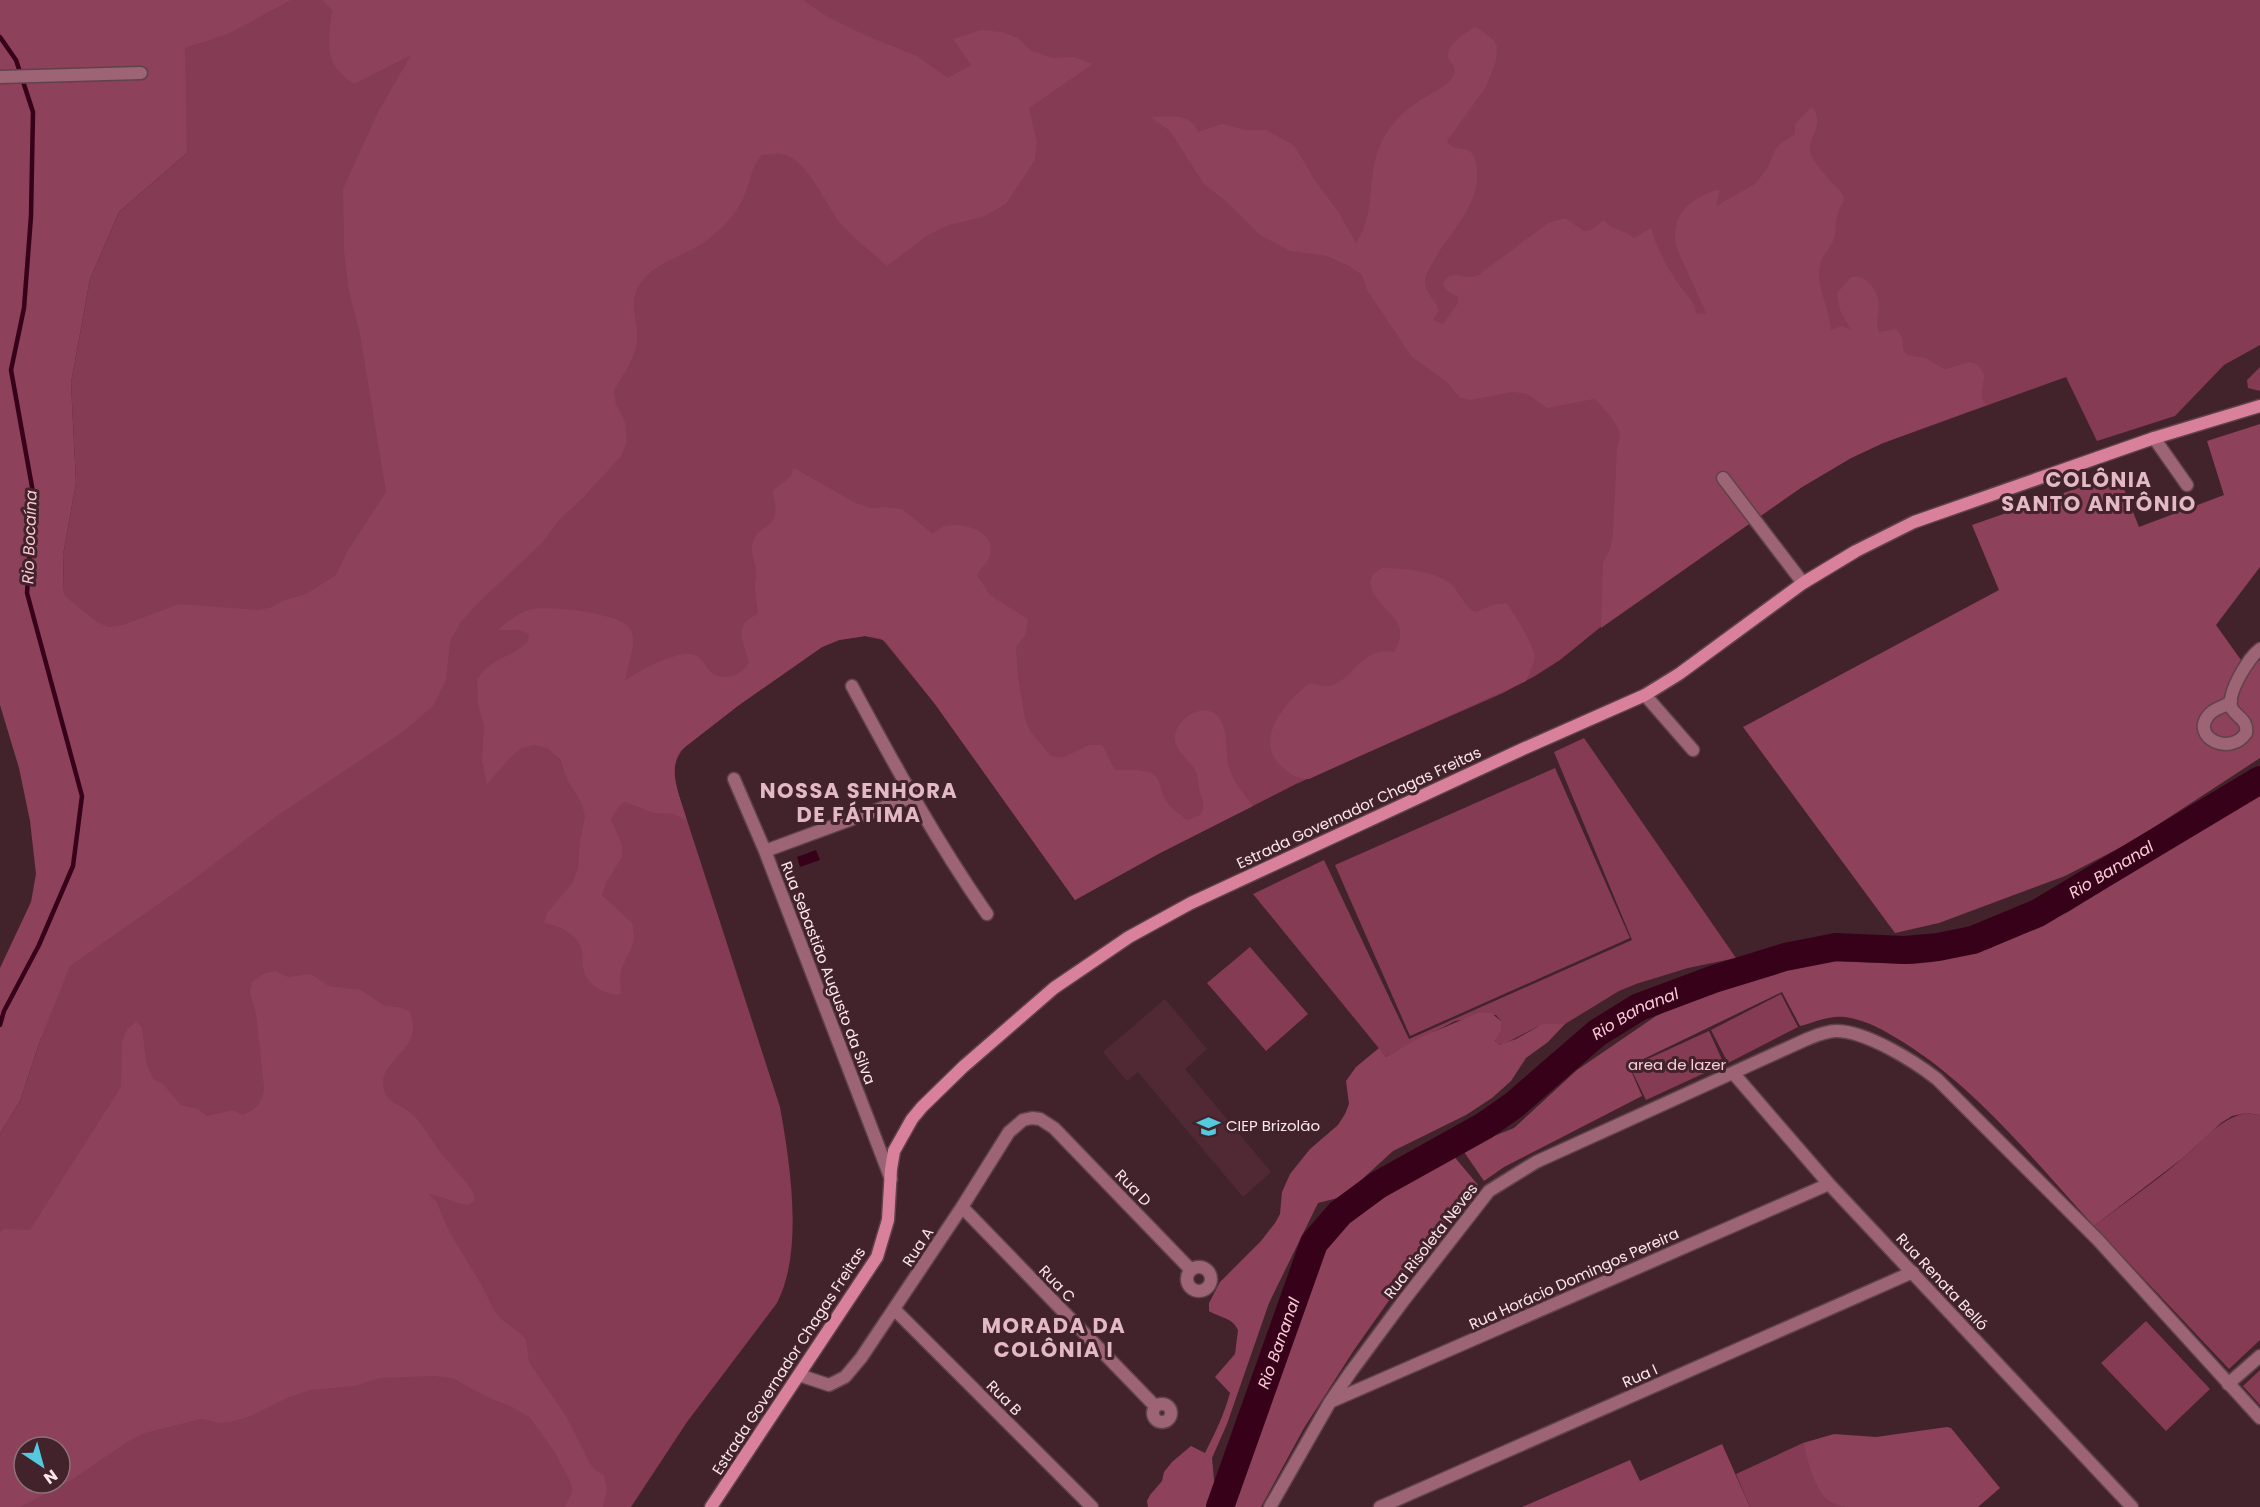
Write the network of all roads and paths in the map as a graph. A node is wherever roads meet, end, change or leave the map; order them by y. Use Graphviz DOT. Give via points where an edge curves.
graph roads {
  1 [pos="141,73"];
  2 [pos="0,77"];
  3 [pos="2260,406"];
  4 [pos="2154,438"];
  5 [pos="1723,478"];
  6 [pos="2187,485"];
  7 [pos="1803,583"];
  8 [pos="2260,649"];
  9 [pos="852,686"];
  10 [pos="1645,695"];
  11 [pos="2231,701"];
  12 [pos="1692,750"];
  13 [pos="734,779"];
  14 [pos="912,797"];
  15 [pos="765,851"];
  16 [pos="987,914"];
  17 [pos="1734,1074"];
  18 [pos="1054,1128"];
  19 [pos="891,1179"];
  20 [pos="1829,1184"];
  21 [pos="962,1208"];
  22 [pos="1191,1270"];
  23 [pos="1913,1272"];
  24 [pos="895,1310"];
  25 [pos="2260,1356"];
  26 [pos="799,1375"];
  27 [pos="2229,1384"];
  28 [pos="1330,1402"];
  29 [pos="1155,1406"];
  30 [pos="2260,1418"];
  31 [pos="711,1507"];
  32 [pos="1092,1507"];
  33 [pos="1270,1507"];
  34 [pos="1380,1507"];
  35 [pos="2132,1507"];
  1 -- 2 [label="street"];
  3 -- 4 [label="main road, Estrada Governador Chagas Freitas"];
  4 -- 6 [label="street"];
  4 -- 7 [label="main road, Estrada Governador Chagas Freitas" via="1914,522"];
  5 -- 7 [label="street"];
  7 -- 10 [label="main road, Estrada Governador Chagas Freitas"];
  8 -- 11 [label="street" via="2246,663"];
  9 -- 14 [label="street"];
  10 -- 12 [label="street"];
  10 -- 19 [label="main road, Estrada Governador Chagas Freitas" via="1191,903 1104,953 1054,988 938,1090 897,1143"];
  13 -- 15 [label="street, Rua Sebastião Augusto da Silva"];
  14 -- 15 [label="street"];
  14 -- 16 [label="street"];
  15 -- 19 [label="street, Rua Sebastião Augusto da Silva"];
  17 -- 20 [label="street, Rua Renata Belló"];
  17 -- 27 [label="street, Rua Risoleta Neves" via="1834,1031 1854,1034 1919,1066 1937,1079 2098,1240"];
  17 -- 28 [label="street, Rua Risoleta Neves" via="1536,1162 1489,1191"];
  18 -- 21 [label="street, Rua A" via="1040,1119 1023,1120 1016,1125 1003,1139"];
  18 -- 22 [label="street, Rua D"];
  19 -- 26 [label="main road, Estrada Governador Chagas Freitas" via="886,1230 877,1257"];
  20 -- 23 [label="street, Rua Renata Belló"];
  20 -- 28 [label="street, Rua Horácio Domingos Pereira"];
  21 -- 24 [label="street, Rua A"];
  21 -- 29 [label="street, Rua C"];
  23 -- 34 [label="street, Rua I"];
  23 -- 35 [label="street, Rua Renata Belló"];
  24 -- 26 [label="street, Rua A" via="840,1380 824,1384"];
  24 -- 32 [label="street, Rua B"];
  25 -- 27 [label="street"];
  26 -- 31 [label="main road, Estrada Governador Chagas Freitas"];
  27 -- 30 [label="street, Rua Risoleta Neves"];
  28 -- 33 [label="street, Rua Risoleta Neves"];
}
